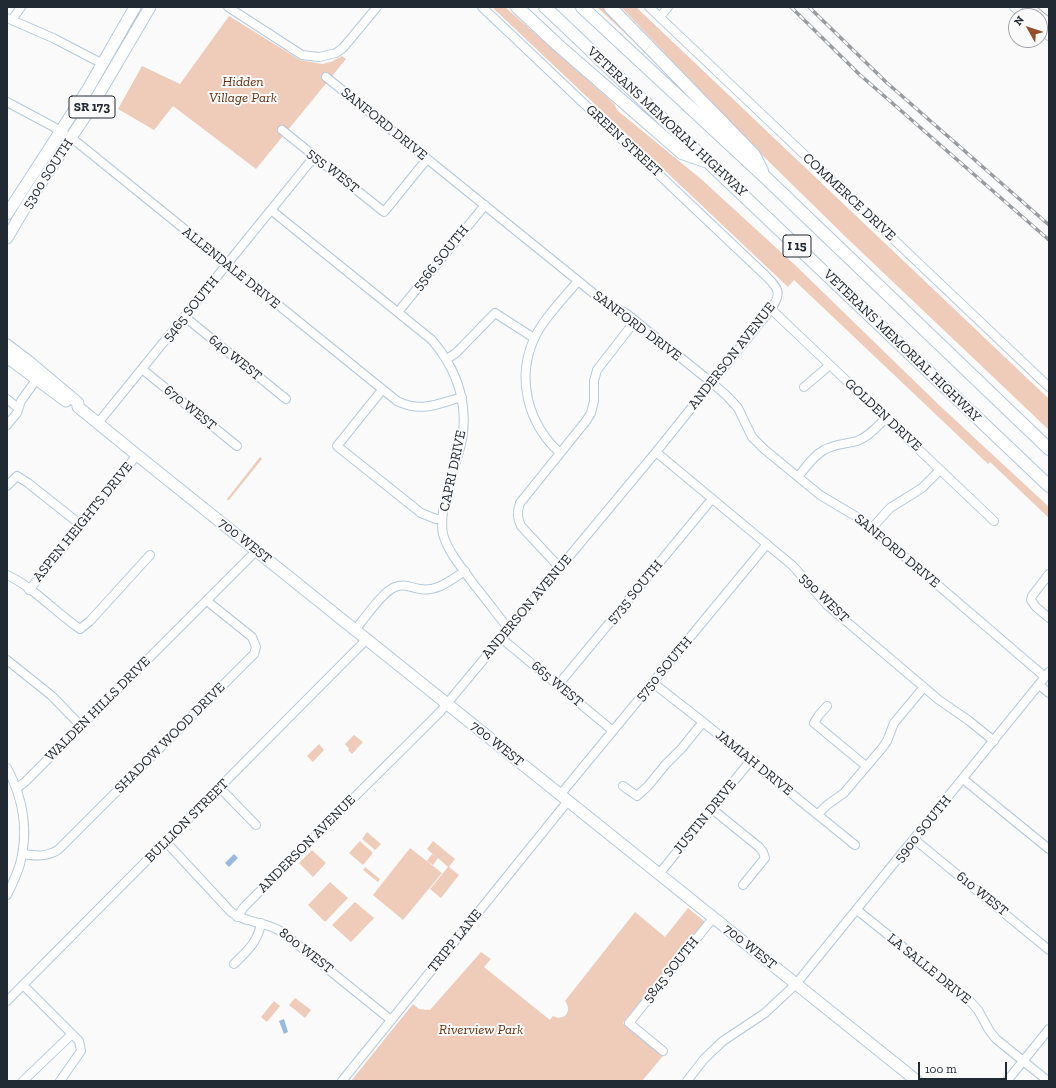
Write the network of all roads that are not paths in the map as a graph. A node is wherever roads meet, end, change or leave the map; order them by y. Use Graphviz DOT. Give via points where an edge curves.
graph roads {
  1 [pos="21,7"];
  2 [pos="135,7"];
  3 [pos="150,7"];
  4 [pos="228,7"];
  5 [pos="377,7"];
  6 [pos="482,7"];
  7 [pos="517,7"];
  8 [pos="545,7"];
  9 [pos="582,7"];
  10 [pos="610,7"];
  11 [pos="649,7"];
  12 [pos="668,7"];
  13 [pos="660,17"];
  14 [pos="10,19"];
  15 [pos="103,64"];
  16 [pos="326,77"];
  17 [pos="7,102"];
  18 [pos="282,130"];
  19 [pos="61,132"];
  20 [pos="71,138"];
  21 [pos="314,157"];
  22 [pos="427,158"];
  23 [pos="709,162"];
  24 [pos="765,177"];
  25 [pos="485,204"];
  26 [pos="271,210"];
  27 [pos="7,214"];
  28 [pos="7,238"];
  29 [pos="227,264"];
  30 [pos="766,276"];
  31 [pos="578,281"];
  32 [pos="771,309"];
  33 [pos="398,312"];
  34 [pos="185,317"];
  35 [pos="635,321"];
  36 [pos="534,338"];
  37 [pos="7,345"];
  38 [pos="7,357"];
  39 [pos="447,359"];
  40 [pos="830,365"];
  41 [pos="142,369"];
  42 [pos="36,380"];
  43 [pos="712,383"];
  44 [pos="804,387"];
  45 [pos="1049,387"];
  46 [pos="382,390"];
  47 [pos="462,397"];
  48 [pos="7,398"];
  49 [pos="286,399"];
  50 [pos="78,407"];
  51 [pos="18,408"];
  52 [pos="886,418"];
  53 [pos="98,423"];
  54 [pos="7,425"];
  55 [pos="237,446"];
  56 [pos="1049,449"];
  57 [pos="560,452"];
  58 [pos="656,452"];
  59 [pos="137,455"];
  60 [pos="940,470"];
  61 [pos="798,477"];
  62 [pos="7,486"];
  63 [pos="1049,486"];
  64 [pos="712,499"];
  65 [pos="442,519"];
  66 [pos="994,521"];
  67 [pos="81,525"];
  68 [pos="872,528"];
  69 [pos="767,544"];
  70 [pos="256,551"];
  71 [pos="150,555"];
  72 [pos="560,568"];
  73 [pos="465,571"];
  74 [pos="1049,574"];
  75 [pos="7,575"];
  76 [pos="30,590"];
  77 [pos="207,600"];
  78 [pos="1049,618"];
  79 [pos="509,629"];
  80 [pos="355,630"];
  81 [pos="501,638"];
  82 [pos="367,639"];
  83 [pos="7,660"];
  84 [pos="1047,675"];
  85 [pos="653,683"];
  86 [pos="558,684"];
  87 [pos="1039,685"];
  88 [pos="924,687"];
  89 [pos="1049,693"];
  90 [pos="447,704"];
  91 [pos="827,706"];
  92 [pos="703,722"];
  93 [pos="81,726"];
  94 [pos="613,731"];
  95 [pos="994,741"];
  96 [pos="751,760"];
  97 [pos="866,766"];
  98 [pos="7,768"];
  99 [pos="963,780"];
  100 [pos="623,786"];
  101 [pos="17,788"];
  102 [pos="220,788"];
  103 [pos="564,798"];
  104 [pos="712,809"];
  105 [pos="818,814"];
  106 [pos="256,825"];
  107 [pos="914,839"];
  108 [pos="166,842"];
  109 [pos="855,845"];
  110 [pos="1049,849"];
  111 [pos="22,854"];
  112 [pos="659,874"];
  113 [pos="743,885"];
  114 [pos="7,895"];
  115 [pos="857,910"];
  116 [pos="237,916"];
  117 [pos="713,918"];
  118 [pos="261,923"];
  119 [pos="1049,950"];
  120 [pos="234,964"];
  121 [pos="796,984"];
  122 [pos="23,985"];
  123 [pos="7,1001"];
  124 [pos="391,1020"];
  125 [pos="1049,1029"];
  126 [pos="72,1034"];
  127 [pos="663,1051"];
  128 [pos="1023,1062"];
  129 [pos="23,1081"];
  130 [pos="60,1081"];
  131 [pos="342,1081"];
  132 [pos="686,1081"];
  133 [pos="917,1081"];
  134 [pos="1007,1081"];
  135 [pos="1048,1081"];
  1 -- 14 [label="street"];
  2 -- 15 [label="main road, 5300 SOUTH / SR 173"];
  3 -- 20 [label="main road, 5300 SOUTH / SR 173" via="98,98"];
  4 -- 5 [label="street" via="302,55 319,57 343,48"];
  6 -- 30 [label="street, GREEN STREET"];
  7 -- 23 [label="highway" via="682,153"];
  8 -- 23 [label="highway, VETERANS MEMORIAL HIGHWAY / I 15"];
  9 -- 24 [label="highway, VETERANS MEMORIAL HIGHWAY / I 15"];
  10 -- 24 [label="highway" via="754,155"];
  11 -- 13 [label="street, COMMERCE DRIVE"];
  12 -- 13 [label="street"];
  13 -- 45 [label="street, COMMERCE DRIVE"];
  14 -- 15 [label="street"];
  15 -- 19 [label="main road, 5300 SOUTH / SR 173"];
  16 -- 22 [label="street, SANFORD DRIVE"];
  17 -- 19 [label="street, ALLENDALE DRIVE"];
  18 -- 21 [label="street, 555 WEST"];
  19 -- 20 [label="street, ALLENDALE DRIVE"];
  19 -- 27 [label="main road, 5300 SOUTH / SR 173"];
  20 -- 28 [label="main road, 5300 SOUTH / SR 173"];
  20 -- 29 [label="street, ALLENDALE DRIVE"];
  21 -- 22 [label="street, 555 WEST" via="384,212"];
  21 -- 26 [label="street, 5465 SOUTH"];
  22 -- 25 [label="street, SANFORD DRIVE"];
  23 -- 63 [label="highway, VETERANS MEMORIAL HIGHWAY / I 15"];
  24 -- 56 [label="highway, VETERANS MEMORIAL HIGHWAY / I 15"];
  25 -- 31 [label="street, SANFORD DRIVE"];
  25 -- 33 [label="street, 5566 SOUTH"];
  26 -- 29 [label="street, 5465 SOUTH"];
  26 -- 33 [label="street, CAPRI DRIVE"];
  29 -- 34 [label="street, 5465 SOUTH"];
  29 -- 46 [label="street, ALLENDALE DRIVE"];
  30 -- 32 [label="street, ANDERSON AVENUE" via="779,292"];
  31 -- 35 [label="street, SANFORD DRIVE" via="603,301"];
  31 -- 36 [label="street"];
  32 -- 40 [label="street, GOLDEN DRIVE"];
  32 -- 43 [label="street, ANDERSON AVENUE"];
  33 -- 39 [label="street, CAPRI DRIVE" via="432,340"];
  34 -- 41 [label="street, 5465 SOUTH"];
  34 -- 49 [label="street, 640 WEST"];
  35 -- 43 [label="street, SANFORD DRIVE"];
  35 -- 57 [label="street" via="597,370 591,413"];
  36 -- 39 [label="street" via="495,313"];
  36 -- 57 [label="street" via="527,360 527,399 540,430"];
  37 -- 50 [label="main road, 700 WEST" via="78,403"];
  38 -- 42 [label="main road, 700 WEST"];
  39 -- 47 [label="street, CAPRI DRIVE"];
  40 -- 44 [label="street"];
  40 -- 52 [label="street, GOLDEN DRIVE"];
  41 -- 53 [label="street, 5465 SOUTH"];
  41 -- 55 [label="street, 670 WEST"];
  42 -- 50 [label="main road, 700 WEST" via="73,407"];
  42 -- 51 [label="street"];
  43 -- 58 [label="street, ANDERSON AVENUE"];
  43 -- 61 [label="street, SANFORD DRIVE" via="738,408 749,432 758,444"];
  46 -- 47 [label="street, ALLENDALE DRIVE" via="397,401 413,407 434,405"];
  46 -- 65 [label="street" via="337,446 421,513"];
  47 -- 65 [label="street, CAPRI DRIVE" via="463,434"];
  48 -- 51 [label="street"];
  50 -- 53 [label="main road, 700 WEST"];
  51 -- 54 [label="street"];
  52 -- 60 [label="street, GOLDEN DRIVE"];
  52 -- 61 [label="street" via="862,439 824,450 812,459"];
  53 -- 59 [label="main road, 700 WEST"];
  57 -- 72 [label="street" via="517,510 521,526"];
  58 -- 64 [label="street, 590 WEST"];
  58 -- 72 [label="street, ANDERSON AVENUE"];
  59 -- 67 [label="street, ASPEN HEIGHTS DRIVE"];
  59 -- 70 [label="main road, 700 WEST"];
  60 -- 66 [label="street, GOLDEN DRIVE"];
  60 -- 68 [label="street" via="922,488 890,508"];
  61 -- 68 [label="street, SANFORD DRIVE"];
  62 -- 67 [label="street" via="17,476"];
  64 -- 69 [label="street, 590 WEST"];
  64 -- 86 [label="street, 5735 SOUTH"];
  65 -- 73 [label="street, CAPRI DRIVE" via="443,534 448,547"];
  67 -- 76 [label="street, ASPEN HEIGHTS DRIVE"];
  68 -- 84 [label="street, SANFORD DRIVE"];
  69 -- 85 [label="street, 5750 SOUTH"];
  69 -- 88 [label="street, 590 WEST" via="793,566 827,605"];
  70 -- 77 [label="street, WALDEN HILLS DRIVE"];
  70 -- 80 [label="main road, 700 WEST"];
  71 -- 76 [label="street" via="80,629"];
  72 -- 79 [label="street, ANDERSON AVENUE"];
  73 -- 79 [label="street, CAPRI DRIVE"];
  73 -- 80 [label="street" via="436,588 419,589 405,585 394,587 383,595"];
  74 -- 78 [label="street" via="1031,600"];
  75 -- 76 [label="street"];
  77 -- 93 [label="street, WALDEN HILLS DRIVE"];
  77 -- 111 [label="street, SHADOW WOOD DRIVE" via="252,638 256,647 254,654 58,850 41,856"];
  79 -- 81 [label="street, ANDERSON AVENUE"];
  80 -- 82 [label="main road, 700 WEST"];
  81 -- 86 [label="street, 665 WEST"];
  81 -- 90 [label="street, ANDERSON AVENUE"];
  82 -- 90 [label="main road, 700 WEST"];
  82 -- 102 [label="street, BULLION STREET"];
  83 -- 93 [label="street" via="52,696"];
  84 -- 87 [label="street, 5900 SOUTH"];
  85 -- 92 [label="street, JAMIAH DRIVE"];
  85 -- 94 [label="street, 5750 SOUTH"];
  86 -- 94 [label="street, 665 WEST"];
  87 -- 89 [label="street"];
  87 -- 95 [label="street, 5900 SOUTH"];
  88 -- 95 [label="street, 590 WEST"];
  88 -- 97 [label="street" via="896,720 887,741"];
  90 -- 103 [label="main road, 700 WEST"];
  90 -- 116 [label="street, ANDERSON AVENUE"];
  91 -- 97 [label="street" via="814,723"];
  92 -- 96 [label="street, JAMIAH DRIVE"];
  92 -- 100 [label="street" via="638,796"];
  93 -- 101 [label="street, WALDEN HILLS DRIVE"];
  94 -- 103 [label="street, 5750 SOUTH"];
  95 -- 99 [label="street, 5900 SOUTH"];
  96 -- 104 [label="street, JUSTIN DRIVE"];
  96 -- 105 [label="street, JAMIAH DRIVE"];
  97 -- 105 [label="street" via="844,793"];
  98 -- 101 [label="street"];
  99 -- 107 [label="street, 5900 SOUTH"];
  99 -- 110 [label="street"];
  101 -- 111 [label="street" via="25,826"];
  102 -- 106 [label="street"];
  102 -- 108 [label="street, BULLION STREET"];
  103 -- 112 [label="main road, 700 WEST"];
  103 -- 124 [label="street, TRIPP LANE"];
  104 -- 112 [label="street, JUSTIN DRIVE"];
  104 -- 113 [label="street" via="765,854 765,858"];
  105 -- 109 [label="street, JAMIAH DRIVE"];
  107 -- 115 [label="street, 5900 SOUTH"];
  107 -- 119 [label="street, 610 WEST"];
  108 -- 116 [label="street, 800 WEST"];
  108 -- 122 [label="street, BULLION STREET"];
  111 -- 114 [label="street"];
  112 -- 117 [label="main road, 700 WEST"];
  115 -- 121 [label="street, 5900 SOUTH"];
  115 -- 128 [label="street, LA SALLE DRIVE" via="968,999 992,1035"];
  116 -- 118 [label="street, 800 WEST" via="250,922"];
  117 -- 121 [label="main road, 700 WEST"];
  117 -- 127 [label="street, 5845 SOUTH" via="629,1023"];
  118 -- 120 [label="street" via="258,938"];
  118 -- 124 [label="street, 800 WEST" via="282,932"];
  121 -- 132 [label="street, 5900 SOUTH" via="765,1013 723,1041"];
  121 -- 133 [label="main road, 700 WEST"];
  122 -- 123 [label="street, BULLION STREET"];
  122 -- 126 [label="street"];
  124 -- 131 [label="street, TRIPP LANE"];
  125 -- 128 [label="street"];
  126 -- 129 [label="street"];
  126 -- 130 [label="street" via="79,1041 81,1051"];
  128 -- 134 [label="street"];
  128 -- 135 [label="street, LA SALLE DRIVE"];
}
